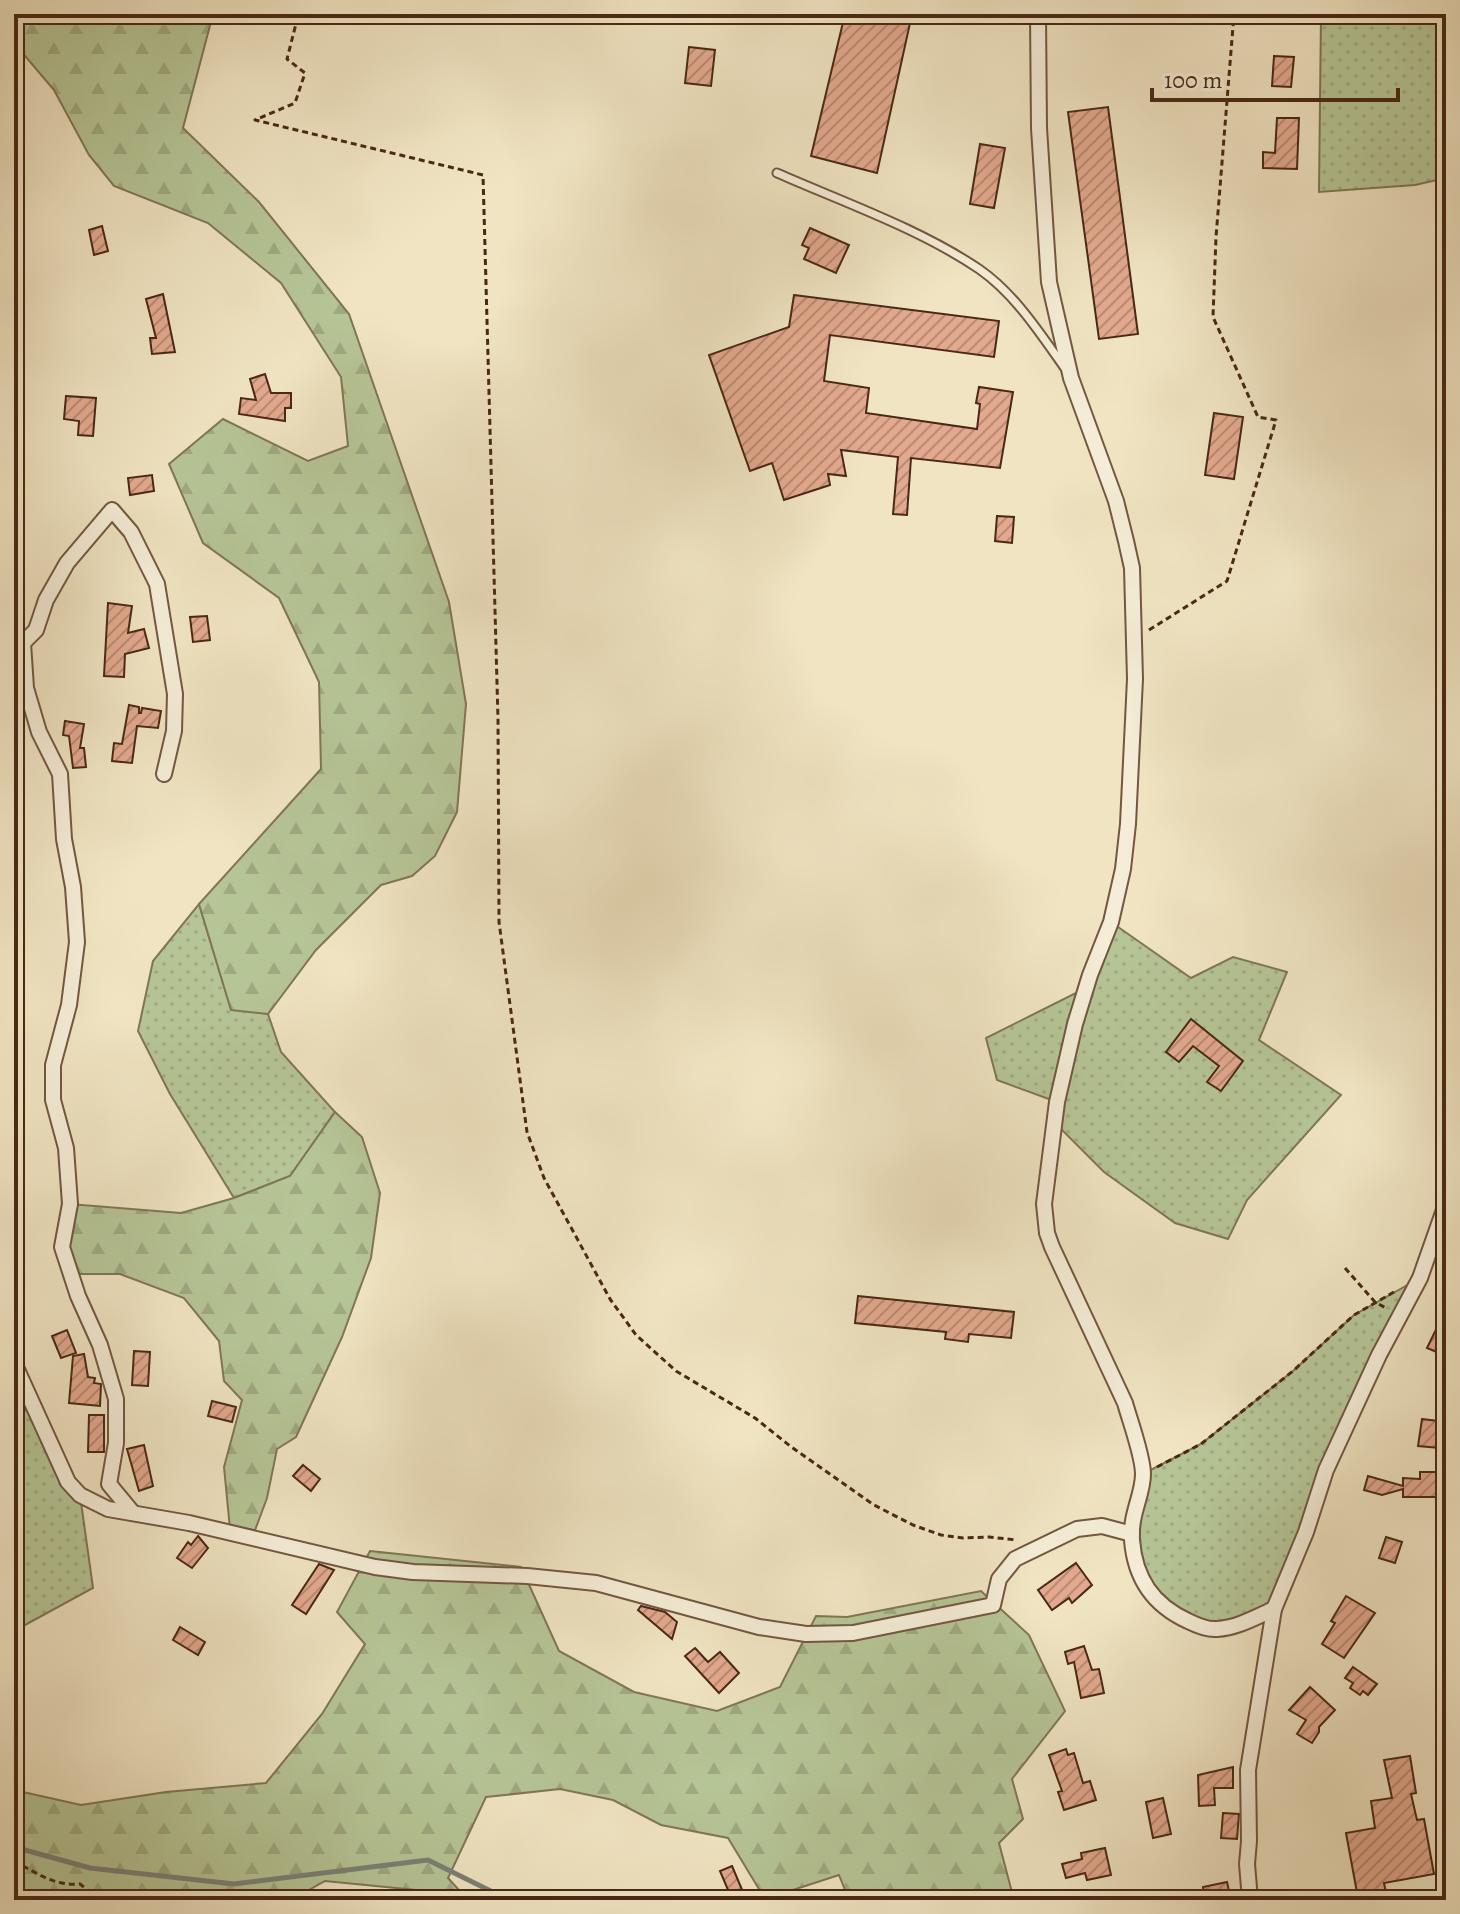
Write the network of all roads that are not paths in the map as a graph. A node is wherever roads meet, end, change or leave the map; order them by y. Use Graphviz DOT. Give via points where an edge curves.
graph roads {
  1 [pos="1038,14"];
  2 [pos="777,173"];
  3 [pos="1071,378"];
  4 [pos="18,638"];
  5 [pos="164,774"];
  6 [pos="1446,1204"];
  7 [pos="1442,1228"];
  8 [pos="14,1363"];
  9 [pos="133,1513"];
  10 [pos="1132,1534"];
  11 [pos="1274,1609"];
  12 [pos="1250,1900"];
  1 -- 3 [label="street" via="1049,282"];
  2 -- 3 [label="lane" via="903,227 980,270 1030,318"];
  3 -- 10 [label="street" via="1116,501 1132,568 1133,733 1123,869 1057,1102 1044,1212 1052,1247 1125,1403 1143,1474"];
  4 -- 5 [label="street" via="36,630 67,563 112,510 131,532 157,584 175,694 174,731"];
  4 -- 9 [label="street" via="39,732 60,774 77,942 69,1005 53,1065 53,1100 66,1148 70,1204 62,1247 116,1399 109,1484"];
  6 -- 7 [label="street"];
  7 -- 11 [label="street" via="1332,1456"];
  8 -- 9 [label="street" via="68,1482 80,1495 108,1509"];
  9 -- 10 [label="street" via="388,1569 596,1583 759,1627 824,1634 993,1605 999,1579 1015,1559 1077,1529 1102,1526"];
  10 -- 11 [label="street" via="1146,1587 1173,1614 1215,1630"];
  11 -- 12 [label="street" via="1248,1770"];
}
